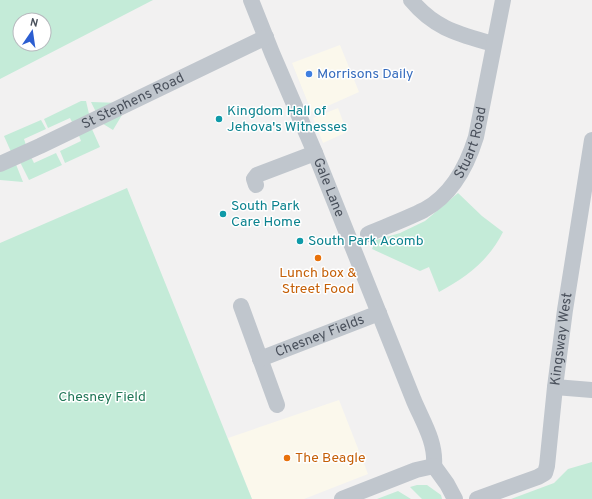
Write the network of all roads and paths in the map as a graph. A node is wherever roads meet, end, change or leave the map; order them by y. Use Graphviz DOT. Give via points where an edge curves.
graph roads {
  1 [pos="251,0"];
  2 [pos="411,0"];
  3 [pos="503,0"];
  4 [pos="266,37"];
  5 [pos="494,44"];
  6 [pos="592,140"];
  7 [pos="315,153"];
  8 [pos="0,164"];
  9 [pos="589,178"];
  10 [pos="256,185"];
  11 [pos="368,234"];
  12 [pos="241,306"];
  13 [pos="379,313"];
  14 [pos="260,359"];
  15 [pos="555,387"];
  16 [pos="592,390"];
  17 [pos="277,405"];
  18 [pos="434,466"];
  19 [pos="482,498"];
  20 [pos="342,499"];
  21 [pos="456,499"];
  1 -- 4 [label="street, Gale Lane"];
  2 -- 5 [label="street" via="443,28"];
  3 -- 5 [label="street, Stuart Road"];
  4 -- 7 [label="street, Gale Lane"];
  4 -- 8 [label="street, St Stephens Road"];
  5 -- 11 [label="street, Stuart Road" via="476,137 463,171 441,198 425,210"];
  6 -- 9 [label="street, Kingsway West"];
  7 -- 10 [label="street" via="257,175 254,179"];
  7 -- 13 [label="street, Gale Lane"];
  9 -- 15 [label="street, Kingsway West" via="565,310"];
  12 -- 14 [label="street, Chesney Fields"];
  13 -- 14 [label="street, Chesney Fields"];
  13 -- 18 [label="street, Gale Lane" via="431,439"];
  14 -- 17 [label="street, Chesney Fields"];
  15 -- 16 [label="street"];
  15 -- 19 [label="street, Kingsway West" via="545,473"];
  18 -- 20 [label="street" via="416,470"];
  18 -- 21 [label="street"];
}
